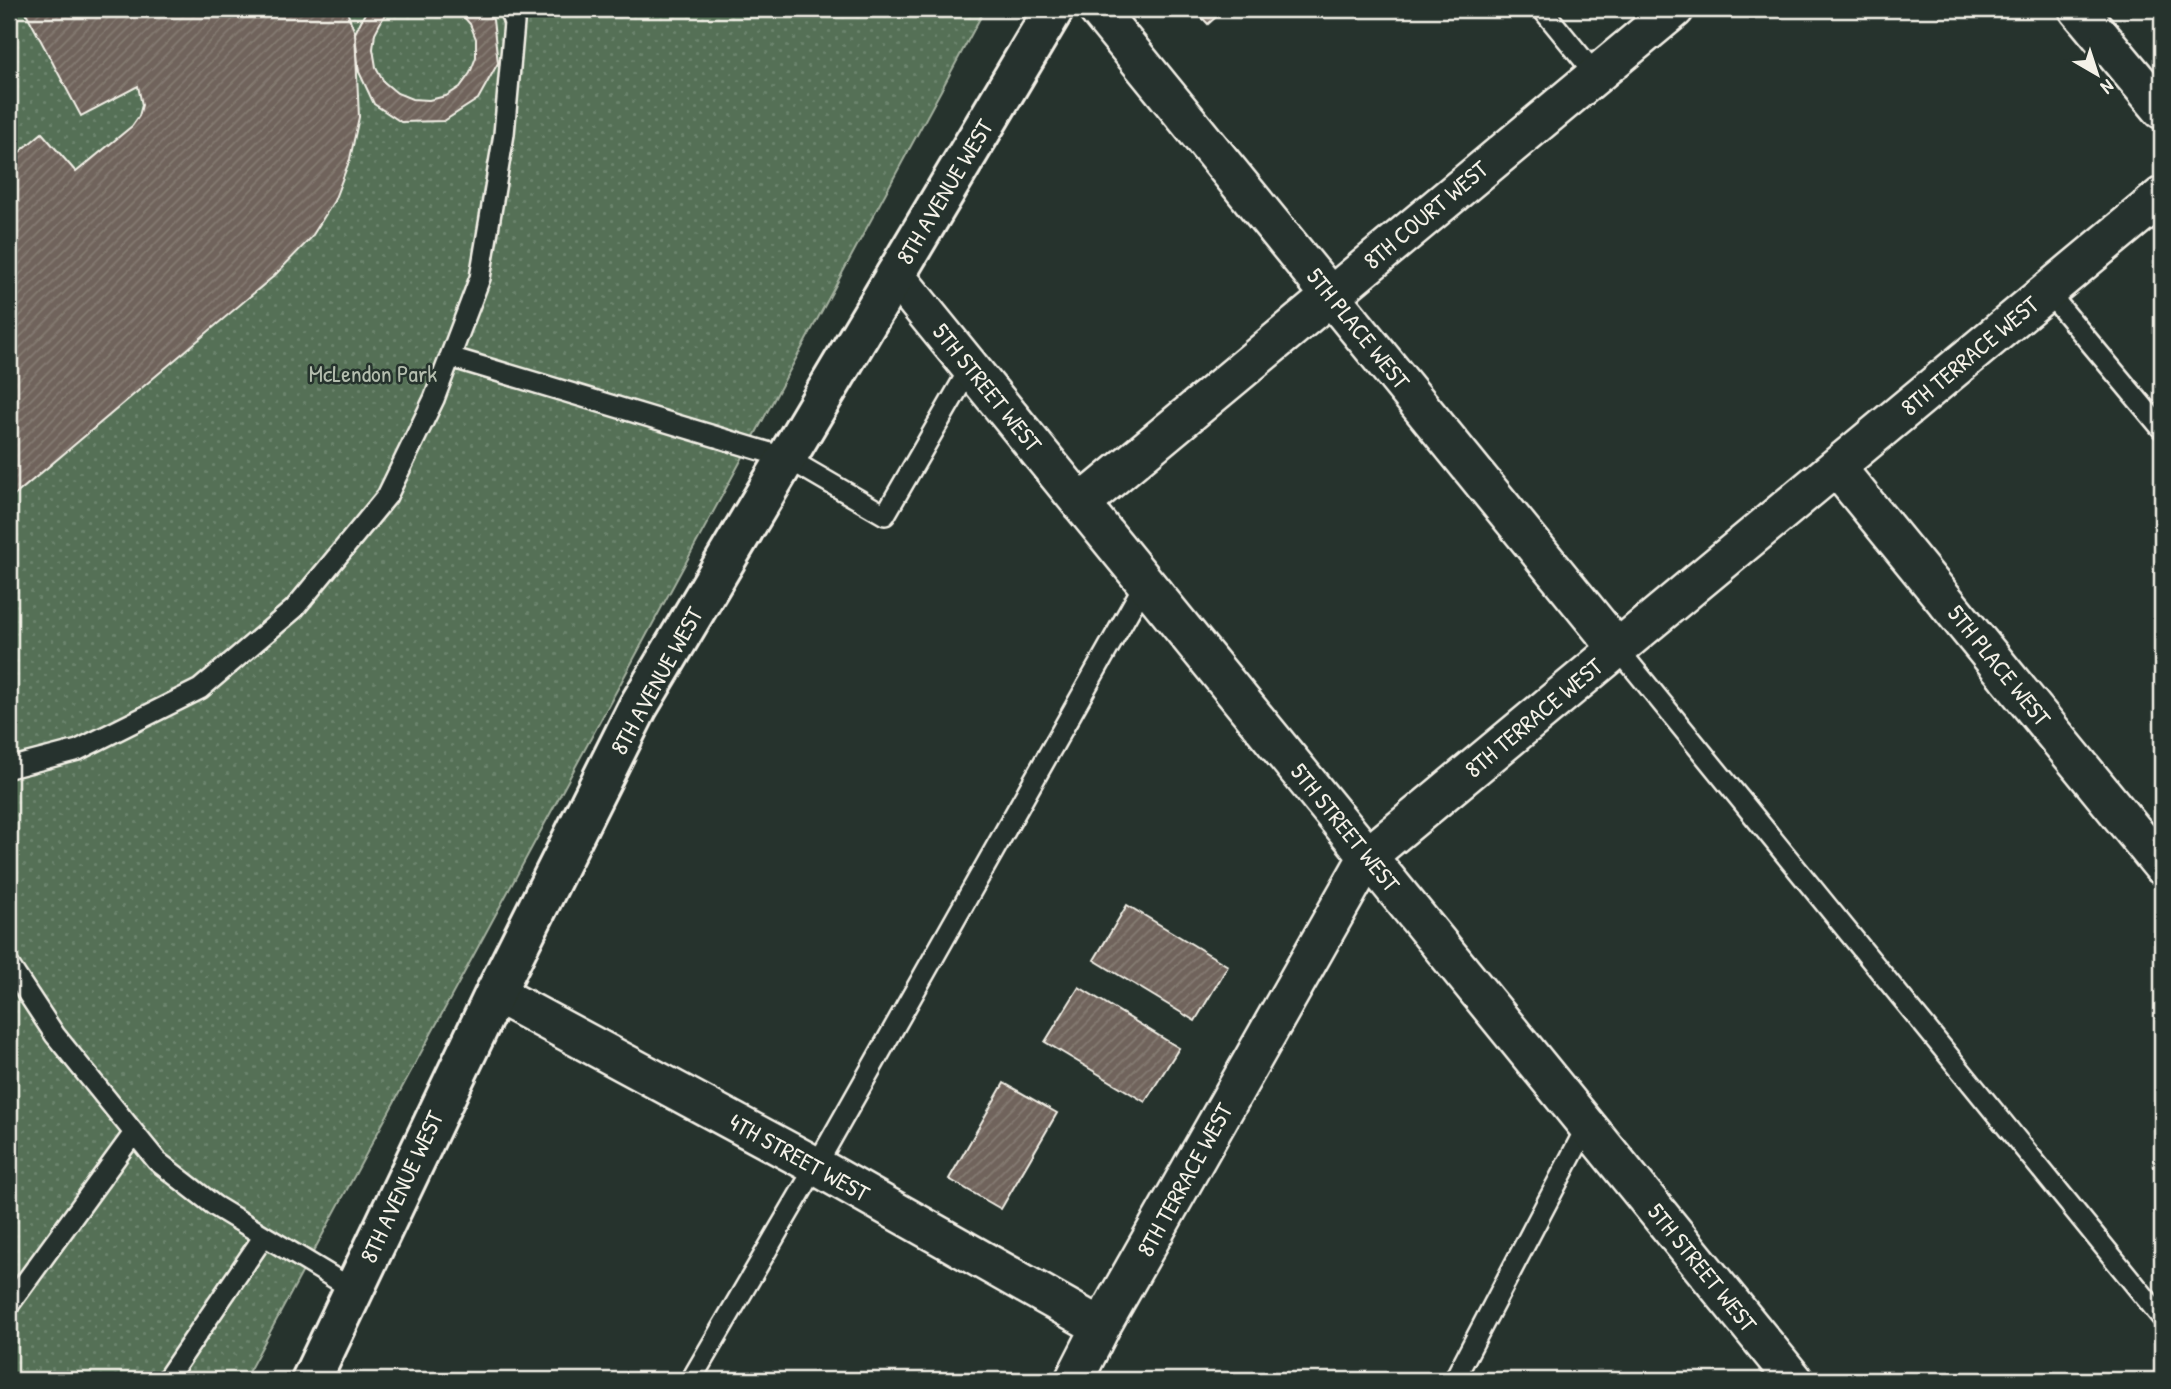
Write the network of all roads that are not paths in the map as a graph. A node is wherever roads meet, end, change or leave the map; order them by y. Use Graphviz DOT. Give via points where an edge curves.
graph roads {
  1 [pos="509,9"];
  2 [pos="1055,9"];
  3 [pos="1097,9"];
  4 [pos="1542,9"];
  5 [pos="1675,9"];
  6 [pos="2078,9"];
  7 [pos="1596,75"];
  8 [pos="2162,110"];
  9 [pos="2162,195"];
  10 [pos="895,275"];
  11 [pos="2047,291"];
  12 [pos="1330,295"];
  13 [pos="450,357"];
  14 [pos="970,368"];
  15 [pos="2162,429"];
  16 [pos="787,458"];
  17 [pos="1836,467"];
  18 [pos="1081,504"];
  19 [pos="1145,583"];
  20 [pos="1618,649"];
  21 [pos="9,768"];
  22 [pos="1368,856"];
  23 [pos="2162,866"];
  24 [pos="12,979"];
  25 [pos="495,993"];
  26 [pos="1587,1126"];
  27 [pos="134,1133"];
  28 [pos="816,1166"];
  29 [pos="264,1236"];
  30 [pos="354,1290"];
  31 [pos="9,1305"];
  32 [pos="2162,1318"];
  33 [pos="1101,1327"];
  34 [pos="166,1380"];
  35 [pos="311,1380"];
  36 [pos="691,1380"];
  37 [pos="1074,1380"];
  38 [pos="1454,1380"];
  39 [pos="1794,1380"];
  1 -- 13 [label="lane" via="514,23 503,134 480,278"];
  2 -- 10 [label="main road, 8TH AVENUE WEST"];
  3 -- 12 [label="street, 5TH PLACE WEST"];
  4 -- 7 [label="lane"];
  5 -- 7 [label="street, 8TH COURT WEST"];
  6 -- 8 [label="street"];
  7 -- 12 [label="street, 8TH COURT WEST"];
  9 -- 11 [label="street, 8TH TERRACE WEST"];
  10 -- 14 [label="street, 5TH STREET WEST"];
  10 -- 16 [label="main road, 8TH AVENUE WEST"];
  11 -- 15 [label="lane"];
  11 -- 17 [label="street, 8TH TERRACE WEST"];
  12 -- 18 [label="street, 8TH COURT WEST"];
  12 -- 20 [label="street, 5TH PLACE WEST"];
  13 -- 16 [label="lane"];
  13 -- 21 [label="lane" via="387,496 294,609 200,689 78,750"];
  14 -- 16 [label="lane" via="885,515"];
  14 -- 18 [label="street, 5TH STREET WEST"];
  16 -- 25 [label="main road, 8TH AVENUE WEST" via="638,707"];
  17 -- 20 [label="street, 8TH TERRACE WEST"];
  17 -- 23 [label="street, 5TH PLACE WEST"];
  18 -- 19 [label="street, 5TH STREET WEST"];
  19 -- 22 [label="street, 5TH STREET WEST"];
  19 -- 28 [label="lane"];
  20 -- 22 [label="street, 8TH TERRACE WEST"];
  20 -- 32 [label="lane"];
  22 -- 26 [label="street, 5TH STREET WEST"];
  22 -- 33 [label="street, 8TH TERRACE WEST"];
  24 -- 27 [label="lane"];
  25 -- 28 [label="street, 4TH STREET WEST"];
  25 -- 30 [label="main road, 8TH AVENUE WEST"];
  26 -- 38 [label="lane"];
  26 -- 39 [label="street, 5TH STREET WEST"];
  27 -- 29 [label="lane" via="157,1161 215,1206"];
  27 -- 31 [label="lane"];
  28 -- 33 [label="street, 4TH STREET WEST"];
  28 -- 36 [label="lane"];
  29 -- 30 [label="lane"];
  29 -- 34 [label="lane"];
  30 -- 35 [label="main road, 8TH AVENUE WEST"];
  33 -- 37 [label="street, 8TH TERRACE WEST"];
}
